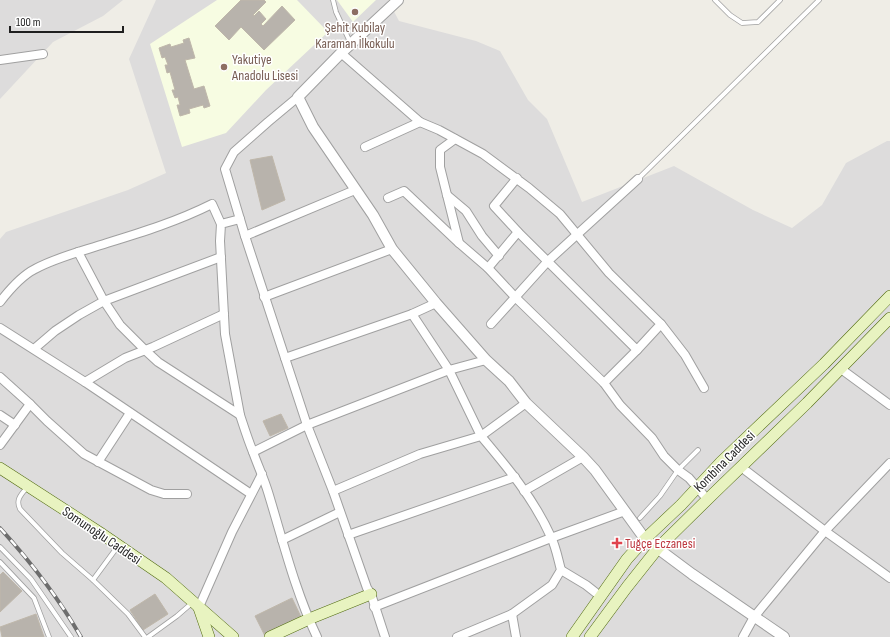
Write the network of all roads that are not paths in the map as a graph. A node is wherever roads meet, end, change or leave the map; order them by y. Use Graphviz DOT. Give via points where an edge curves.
graph roads {
  1 [pos="333,0"];
  2 [pos="398,0"];
  3 [pos="715,0"];
  4 [pos="780,0"];
  5 [pos="819,0"];
  6 [pos="351,44"];
  7 [pos="43,54"];
  8 [pos="341,54"];
  9 [pos="0,60"];
  10 [pos="298,97"];
  11 [pos="420,122"];
  12 [pos="455,138"];
  13 [pos="365,147"];
  14 [pos="517,178"];
  15 [pos="638,179"];
  16 [pos="354,190"];
  17 [pos="447,195"];
  18 [pos="388,198"];
  19 [pos="240,219"];
  20 [pos="221,224"];
  21 [pos="518,232"];
  22 [pos="577,234"];
  23 [pos="245,236"];
  24 [pos="459,243"];
  25 [pos="392,249"];
  26 [pos="78,252"];
  27 [pos="500,256"];
  28 [pos="220,257"];
  29 [pos="548,261"];
  30 [pos="488,268"];
  31 [pos="890,296"];
  32 [pos="264,297"];
  33 [pos="514,297"];
  34 [pos="104,301"];
  35 [pos="0,302"];
  36 [pos="436,303"];
  37 [pos="224,314"];
  38 [pos="412,314"];
  39 [pos="890,318"];
  40 [pos="491,324"];
  41 [pos="661,324"];
  42 [pos="0,328"];
  43 [pos="34,349"];
  44 [pos="144,350"];
  45 [pos="637,350"];
  46 [pos="285,358"];
  47 [pos="486,360"];
  48 [pos="840,369"];
  49 [pos="449,370"];
  50 [pos="0,377"];
  51 [pos="85,382"];
  52 [pos="604,383"];
  53 [pos="704,388"];
  54 [pos="526,403"];
  55 [pos="30,404"];
  56 [pos="890,405"];
  57 [pos="130,413"];
  58 [pos="0,414"];
  59 [pos="240,415"];
  60 [pos="15,425"];
  61 [pos="307,425"];
  62 [pos="480,436"];
  63 [pos="0,445"];
  64 [pos="698,450"];
  65 [pos="253,452"];
  66 [pos="583,457"];
  67 [pos="98,462"];
  68 [pos="890,463"];
  69 [pos="740,467"];
  70 [pos="0,468"];
  71 [pos="678,470"];
  72 [pos="262,474"];
  73 [pos="515,477"];
  74 [pos="28,486"];
  75 [pos="697,488"];
  76 [pos="333,491"];
  77 [pos="524,491"];
  78 [pos="187,494"];
  79 [pos="251,494"];
  80 [pos="707,499"];
  81 [pos="625,511"];
  82 [pos="340,512"];
  83 [pos="640,518"];
  84 [pos="825,531"];
  85 [pos="348,535"];
  86 [pos="551,538"];
  87 [pos="646,539"];
  88 [pos="282,540"];
  89 [pos="118,545"];
  90 [pos="0,547"];
  91 [pos="658,548"];
  92 [pos="0,562"];
  93 [pos="561,570"];
  94 [pos="890,578"];
  95 [pos="93,580"];
  96 [pos="371,594"];
  97 [pos="600,596"];
  98 [pos="196,605"];
  99 [pos="374,607"];
  100 [pos="512,614"];
  101 [pos="754,617"];
  102 [pos="308,618"];
  103 [pos="314,635"];
  104 [pos="49,637"];
  105 [pos="71,637"];
  106 [pos="145,637"];
  107 [pos="148,637"];
  108 [pos="209,637"];
  109 [pos="233,637"];
  110 [pos="270,637"];
  111 [pos="384,637"];
  112 [pos="457,637"];
  113 [pos="516,637"];
  114 [pos="572,637"];
  115 [pos="590,637"];
  116 [pos="743,637"];
  117 [pos="784,637"];
  1 -- 6 [label="lane"];
  2 -- 6 [label="street"];
  3 -- 4 [label="lane" via="742,23 758,22"];
  5 -- 15 [label="lane"];
  6 -- 8 [label="street"];
  7 -- 9 [label="street"];
  8 -- 10 [label="street"];
  8 -- 11 [label="street"];
  10 -- 16 [label="street" via="313,128"];
  10 -- 19 [label="street" via="234,152 225,169"];
  11 -- 12 [label="street"];
  11 -- 13 [label="street"];
  12 -- 14 [label="street"];
  12 -- 17 [label="street" via="440,150 440,167"];
  14 -- 21 [label="street" via="494,206"];
  14 -- 22 [label="street" via="560,214"];
  15 -- 22 [label="street"];
  16 -- 23 [label="street"];
  16 -- 25 [label="street" via="373,215"];
  17 -- 24 [label="street"];
  17 -- 27 [label="street" via="466,211 482,236"];
  18 -- 24 [label="street" via="404,191"];
  19 -- 20 [label="street"];
  19 -- 23 [label="street"];
  20 -- 26 [label="street" via="212,204 142,233"];
  20 -- 28 [label="street"];
  21 -- 27 [label="street"];
  21 -- 29 [label="street"];
  22 -- 29 [label="street"];
  22 -- 41 [label="street" via="609,273"];
  23 -- 32 [label="street"];
  24 -- 30 [label="street"];
  25 -- 32 [label="street"];
  25 -- 36 [label="street"];
  26 -- 34 [label="street"];
  26 -- 35 [label="street" via="34,269 18,281"];
  27 -- 30 [label="street"];
  28 -- 34 [label="street"];
  28 -- 37 [label="street"];
  29 -- 33 [label="street"];
  29 -- 45 [label="street"];
  30 -- 33 [label="street"];
  31 -- 75 [label="main road, Kombina Caddesi"];
  32 -- 46 [label="street"];
  33 -- 40 [label="street"];
  33 -- 52 [label="street"];
  34 -- 43 [label="street" via="55,330"];
  34 -- 44 [label="street" via="120,325"];
  36 -- 38 [label="street"];
  36 -- 47 [label="street"];
  37 -- 44 [label="street"];
  37 -- 59 [label="street" via="225,334"];
  38 -- 46 [label="street"];
  38 -- 49 [label="street"];
  39 -- 48 [label="main road, Kombina Caddesi"];
  41 -- 45 [label="street"];
  41 -- 53 [label="street" via="685,355"];
  42 -- 43 [label="street"];
  43 -- 51 [label="street"];
  44 -- 51 [label="street" via="125,358"];
  44 -- 59 [label="street" via="158,362"];
  45 -- 52 [label="street"];
  46 -- 61 [label="street"];
  47 -- 49 [label="street"];
  47 -- 54 [label="street"];
  48 -- 56 [label="street"];
  48 -- 69 [label="main road, Kombina Caddesi"];
  49 -- 61 [label="street"];
  49 -- 62 [label="street"];
  50 -- 55 [label="street"];
  51 -- 57 [label="street"];
  52 -- 71 [label="street" via="620,405"];
  54 -- 62 [label="street"];
  54 -- 66 [label="street"];
  55 -- 60 [label="street"];
  55 -- 67 [label="street" via="84,454"];
  57 -- 67 [label="street"];
  57 -- 79 [label="street"];
  58 -- 60 [label="street"];
  59 -- 65 [label="street"];
  60 -- 63 [label="street"];
  61 -- 65 [label="street"];
  61 -- 76 [label="street"];
  62 -- 73 [label="street"];
  62 -- 76 [label="street" via="420,454"];
  64 -- 71 [label="lane"];
  65 -- 72 [label="street"];
  66 -- 77 [label="street"];
  66 -- 81 [label="street"];
  67 -- 78 [label="street" via="151,490 164,494"];
  68 -- 84 [label="street"];
  69 -- 80 [label="main road, Kombina Caddesi"];
  69 -- 84 [label="street"];
  70 -- 74 [label="main road, Somunoğlu Caddesi"];
  71 -- 75 [label="street"];
  71 -- 83 [label="lane" via="660,496"];
  72 -- 79 [label="street"];
  72 -- 88 [label="street"];
  73 -- 77 [label="street"];
  73 -- 85 [label="street"];
  74 -- 89 [label="main road, Somunoğlu Caddesi"];
  74 -- 95 [label="lane" via="18,499 20,509 62,553"];
  75 -- 80 [label="street"];
  75 -- 87 [label="main road, Kombina Caddesi"];
  76 -- 82 [label="street"];
  77 -- 86 [label="street"];
  79 -- 98 [label="street"];
  80 -- 91 [label="main road, Kombina Caddesi"];
  81 -- 86 [label="street"];
  81 -- 87 [label="street"];
  82 -- 85 [label="street"];
  82 -- 88 [label="street"];
  84 -- 94 [label="street"];
  84 -- 101 [label="street"];
  85 -- 96 [label="street"];
  86 -- 93 [label="street"];
  86 -- 99 [label="street"];
  87 -- 91 [label="street"];
  87 -- 97 [label="main road, Kombina Caddesi" via="627,559"];
  88 -- 102 [label="street"];
  89 -- 95 [label="lane"];
  89 -- 98 [label="main road, Somunoğlu Caddesi" via="166,578"];
  90 -- 105 [label="lane" via="31,579"];
  91 -- 101 [label="street"];
  91 -- 115 [label="main road, Kombina Caddesi"];
  92 -- 104 [label="lane" via="34,598"];
  93 -- 97 [label="street"];
  93 -- 100 [label="street" via="552,585"];
  95 -- 106 [label="lane" via="128,614"];
  96 -- 99 [label="street"];
  96 -- 102 [label="main road"];
  97 -- 114 [label="main road, Kombina Caddesi"];
  98 -- 107 [label="lane"];
  98 -- 108 [label="main road"];
  98 -- 109 [label="main road, Somunoğlu Caddesi"];
  99 -- 111 [label="street"];
  100 -- 112 [label="street"];
  100 -- 113 [label="street"];
  101 -- 116 [label="street"];
  101 -- 117 [label="street"];
  102 -- 103 [label="street"];
  102 -- 110 [label="main road"];
}
